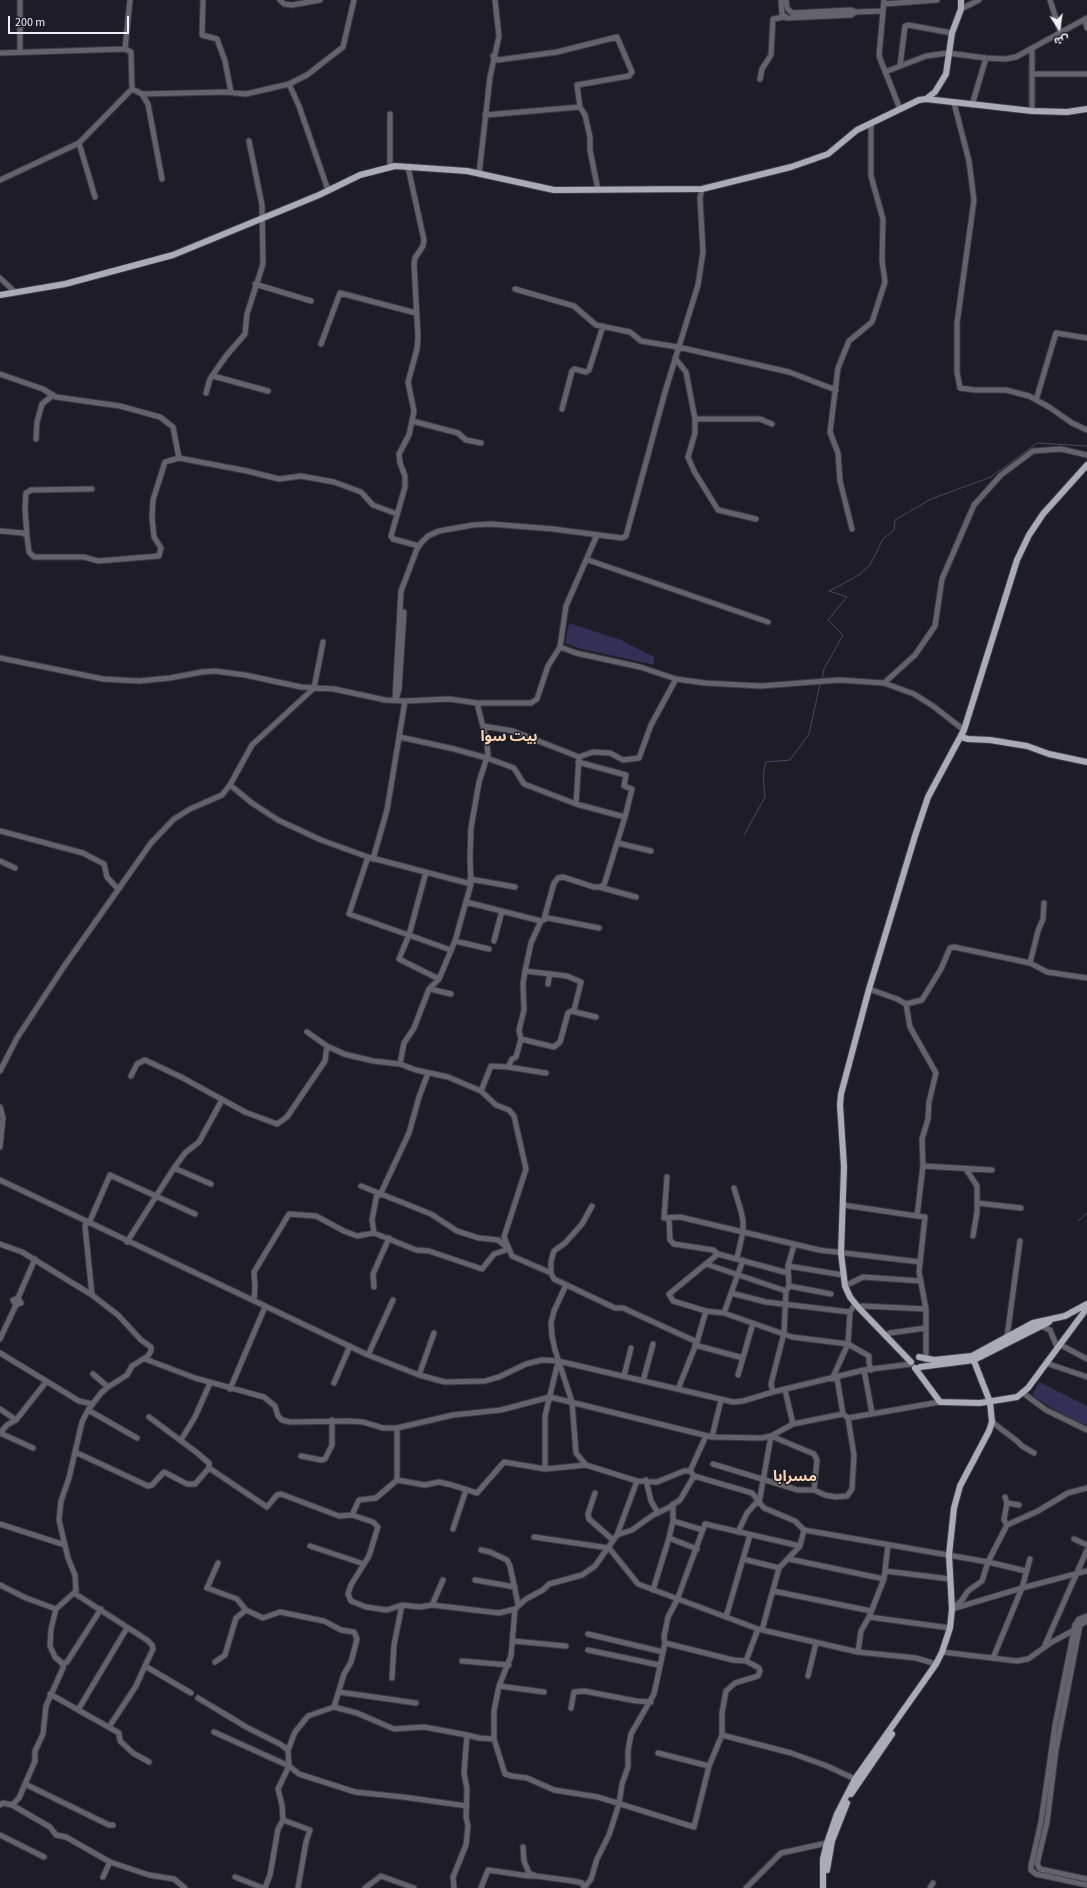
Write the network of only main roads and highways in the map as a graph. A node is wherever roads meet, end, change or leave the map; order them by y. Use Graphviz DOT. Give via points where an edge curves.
graph roads {
  1 [pos="961,0"];
  2 [pos="926,99"];
  3 [pos="1087,109"];
  4 [pos="0,295"];
  5 [pos="1087,465"];
  6 [pos="961,737"];
  7 [pos="1087,762"];
  8 [pos="1087,1304"];
  9 [pos="1087,1308"];
  10 [pos="1054,1320"];
  11 [pos="919,1358"];
  12 [pos="973,1358"];
  13 [pos="914,1365"];
  14 [pos="990,1402"];
  15 [pos="919,1690"];
  16 [pos="823,1888"];
  17 [pos="826,1888"];
  1 -- 2 [label="main road" via="961,9 952,33 946,74 935,92"];
  2 -- 3 [label="main road" via="1032,111 1067,112"];
  2 -- 4 [label="main road" via="857,130 828,154 791,167 702,189 554,190 467,171 390,168 360,175 173,255 65,284"];
  5 -- 6 [label="main road" via="1042,514 1017,560"];
  6 -- 7 [label="main road" via="1027,746 1049,754"];
  6 -- 13 [label="main road" via="928,797 869,989 840,1105 844,1167 841,1253 845,1286 857,1306"];
  8 -- 10 [label="main road"];
  9 -- 14 [label="main road" via="1023,1393"];
  10 -- 12 [label="main road"];
  10 -- 12 [label="main road" via="1033,1323"];
  11 -- 12 [label="main road"];
  11 -- 13 [label="main road" via="914,1358"];
  11 -- 13 [label="main road" via="922,1362"];
  12 -- 13 [label="main road"];
  12 -- 14 [label="main road"];
  13 -- 14 [label="main road" via="940,1402"];
  14 -- 15 [label="main road" via="990,1431 960,1486 952,1520 949,1555 952,1609 950,1628 942,1652"];
  15 -- 16 [label="main road" via="855,1779 837,1814 823,1859"];
  15 -- 17 [label="main road" via="848,1801 840,1818 829,1854"];
}
